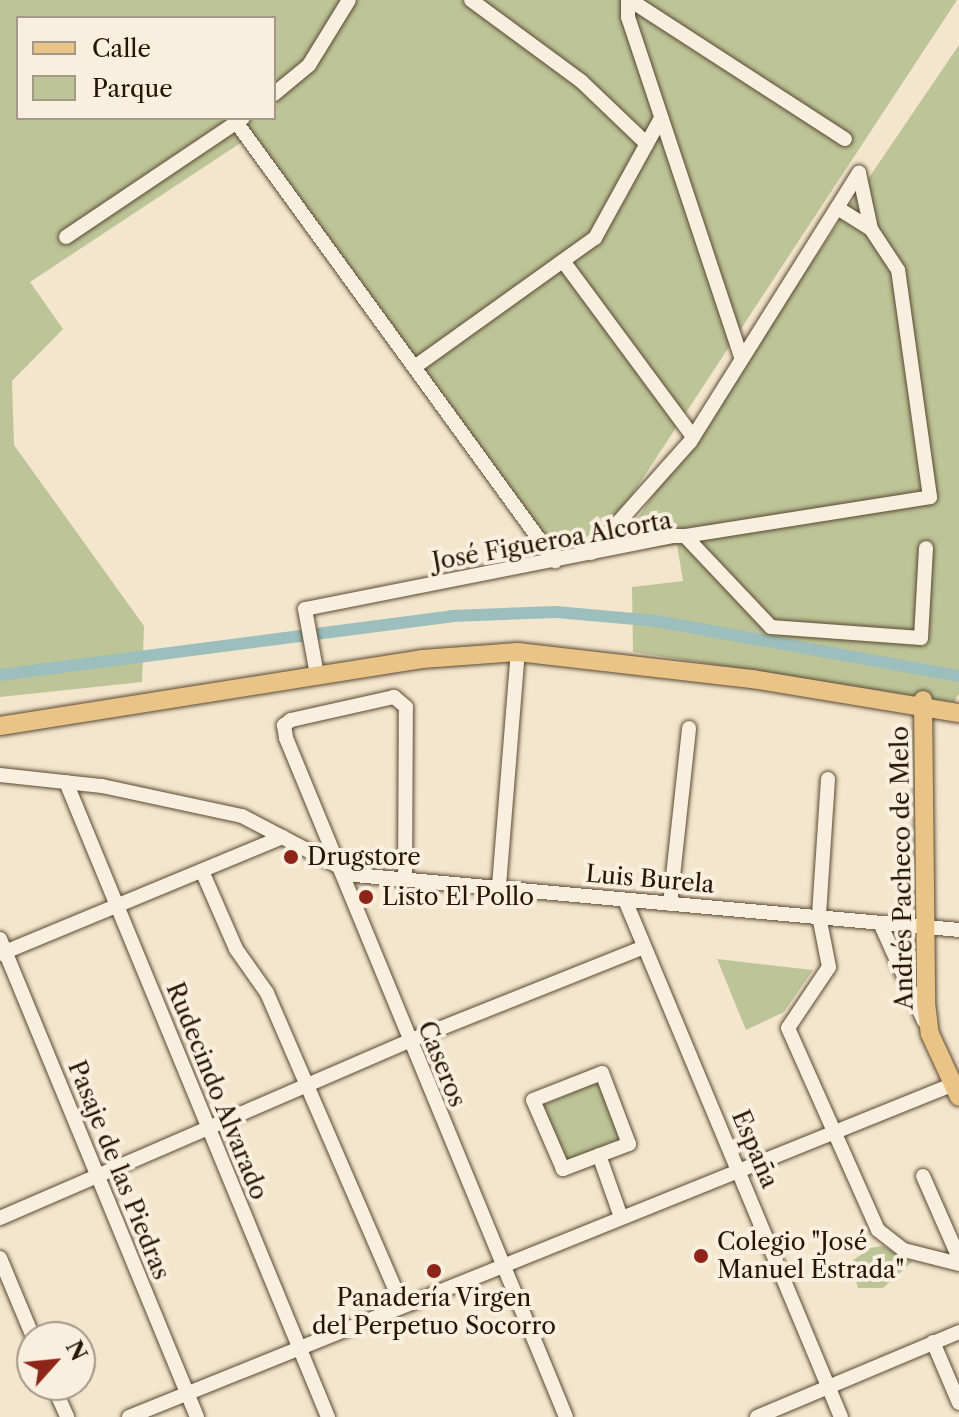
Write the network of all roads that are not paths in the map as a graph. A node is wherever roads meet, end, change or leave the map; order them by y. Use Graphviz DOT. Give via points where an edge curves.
graph roads {
  1 [pos="349,0"];
  2 [pos="471,0"];
  3 [pos="629,0"];
  4 [pos="276,92"];
  5 [pos="661,118"];
  6 [pos="240,120"];
  7 [pos="845,139"];
  8 [pos="647,144"];
  9 [pos="837,208"];
  10 [pos="871,229"];
  11 [pos="66,237"];
  12 [pos="563,261"];
  13 [pos="742,359"];
  14 [pos="416,366"];
  15 [pos="693,437"];
  16 [pos="685,536"];
  17 [pos="926,548"];
  18 [pos="591,553"];
  19 [pos="555,561"];
  20 [pos="518,652"];
  21 [pos="317,672"];
  22 [pos="923,703"];
  23 [pos="959,706"];
  24 [pos="959,713"];
  25 [pos="0,718"];
  26 [pos="0,726"];
  27 [pos="689,728"];
  28 [pos="0,775"];
  29 [pos="828,779"];
  30 [pos="66,782"];
  31 [pos="283,837"];
  32 [pos="339,867"];
  33 [pos="202,871"];
  34 [pos="405,880"];
  35 [pos="499,886"];
  36 [pos="625,900"];
  37 [pos="670,904"];
  38 [pos="117,906"];
  39 [pos="819,916"];
  40 [pos="880,923"];
  41 [pos="926,927"];
  42 [pos="959,930"];
  43 [pos="644,947"];
  44 [pos="2,948"];
  45 [pos="930,1034"];
  46 [pos="409,1041"];
  47 [pos="305,1086"];
  48 [pos="957,1088"];
  49 [pos="209,1128"];
  50 [pos="832,1130"];
  51 [pos="599,1155"];
  52 [pos="739,1167"];
  53 [pos="96,1175"];
  54 [pos="923,1176"];
  55 [pos="621,1217"];
  56 [pos="0,1218"];
  57 [pos="0,1258"];
  58 [pos="959,1261"];
  59 [pos="502,1265"];
  60 [pos="401,1303"];
  61 [pos="26,1321"];
  62 [pos="959,1332"];
  63 [pos="933,1342"];
  64 [pos="299,1346"];
  65 [pos="829,1387"];
  66 [pos="187,1392"];
  67 [pos="959,1403"];
  68 [pos="129,1417"];
  69 [pos="197,1417"];
  70 [pos="328,1417"];
  71 [pos="566,1417"];
  72 [pos="757,1417"];
  73 [pos="841,1417"];
  1 -- 4 [label="street" via="309,65"];
  2 -- 8 [label="street" via="581,81"];
  3 -- 5 [label="street" via="628,17"];
  3 -- 7 [label="street"];
  5 -- 8 [label="street"];
  5 -- 13 [label="street"];
  6 -- 11 [label="street"];
  6 -- 14 [label="street"];
  8 -- 12 [label="street" via="595,238"];
  9 -- 10 [label="street"];
  9 -- 10 [label="street" via="859,173"];
  9 -- 13 [label="street"];
  10 -- 16 [label="street" via="898,270 930,497"];
  12 -- 14 [label="street"];
  12 -- 15 [label="street"];
  13 -- 15 [label="street"];
  14 -- 19 [label="street"];
  15 -- 18 [label="street" via="630,515"];
  16 -- 17 [label="street, José Figueroa Alcorta" via="771,627 921,638"];
  16 -- 18 [label="street, José Figueroa Alcorta"];
  18 -- 19 [label="street, José Figueroa Alcorta"];
  19 -- 21 [label="street, José Figueroa Alcorta" via="305,609"];
  20 -- 21 [label="main road"];
  20 -- 22 [label="main road"];
  20 -- 35 [label="street"];
  21 -- 22 [label="main road" via="523,646 665,659"];
  21 -- 25 [label="main road"];
  21 -- 26 [label="main road"];
  22 -- 23 [label="main road"];
  22 -- 24 [label="main road"];
  22 -- 41 [label="main road, Andrés Pacheco de Melo"];
  27 -- 37 [label="street"];
  28 -- 30 [label="street, Luis Burela"];
  29 -- 39 [label="street"];
  30 -- 31 [label="street, Luis Burela" via="242,816"];
  30 -- 38 [label="street, Rudecindo Alvarado"];
  31 -- 32 [label="street, Luis Burela"];
  31 -- 33 [label="street"];
  32 -- 34 [label="street, Luis Burela" via="355,875"];
  32 -- 34 [label="street, Caseros" via="284,725 394,697 408,716"];
  32 -- 46 [label="street, Caseros"];
  33 -- 38 [label="street"];
  33 -- 47 [label="street" via="236,949 267,993"];
  34 -- 35 [label="street, Luis Burela"];
  35 -- 36 [label="street, Luis Burela"];
  36 -- 37 [label="street, Luis Burela"];
  36 -- 43 [label="street, España"];
  37 -- 39 [label="street, Luis Burela"];
  38 -- 44 [label="street"];
  38 -- 49 [label="street, Rudecindo Alvarado"];
  39 -- 40 [label="street, Luis Burela"];
  39 -- 50 [label="street" via="829,967 788,1028"];
  40 -- 41 [label="street, Luis Burela"];
  40 -- 45 [label="street"];
  41 -- 42 [label="street, Luis Burela"];
  41 -- 45 [label="main road, Andrés Pacheco de Melo"];
  43 -- 46 [label="street"];
  43 -- 52 [label="street, España"];
  44 -- 53 [label="street, Pasaje de las Piedras"];
  45 -- 48 [label="main road"];
  46 -- 47 [label="street"];
  46 -- 59 [label="street, Caseros"];
  47 -- 49 [label="street"];
  47 -- 60 [label="street"];
  48 -- 50 [label="street"];
  49 -- 53 [label="street"];
  49 -- 64 [label="street, Rudecindo Alvarado"];
  50 -- 52 [label="street"];
  50 -- 58 [label="street" via="878,1230 889,1242"];
  51 -- 51 [label="street" via="563,1169 533,1100 602,1073 629,1144"];
  51 -- 55 [label="street"];
  52 -- 55 [label="street"];
  52 -- 65 [label="street, España"];
  53 -- 56 [label="street"];
  53 -- 66 [label="street, Pasaje de las Piedras"];
  54 -- 58 [label="street"];
  55 -- 59 [label="street"];
  57 -- 61 [label="street"];
  59 -- 60 [label="street"];
  59 -- 71 [label="street, Caseros"];
  60 -- 64 [label="street"];
  62 -- 63 [label="street"];
  63 -- 65 [label="street"];
  63 -- 67 [label="street"];
  64 -- 66 [label="street"];
  64 -- 70 [label="street, Rudecindo Alvarado"];
  65 -- 72 [label="street"];
  65 -- 73 [label="street, España"];
  66 -- 68 [label="street"];
  66 -- 69 [label="street, Pasaje de las Piedras"];
}
